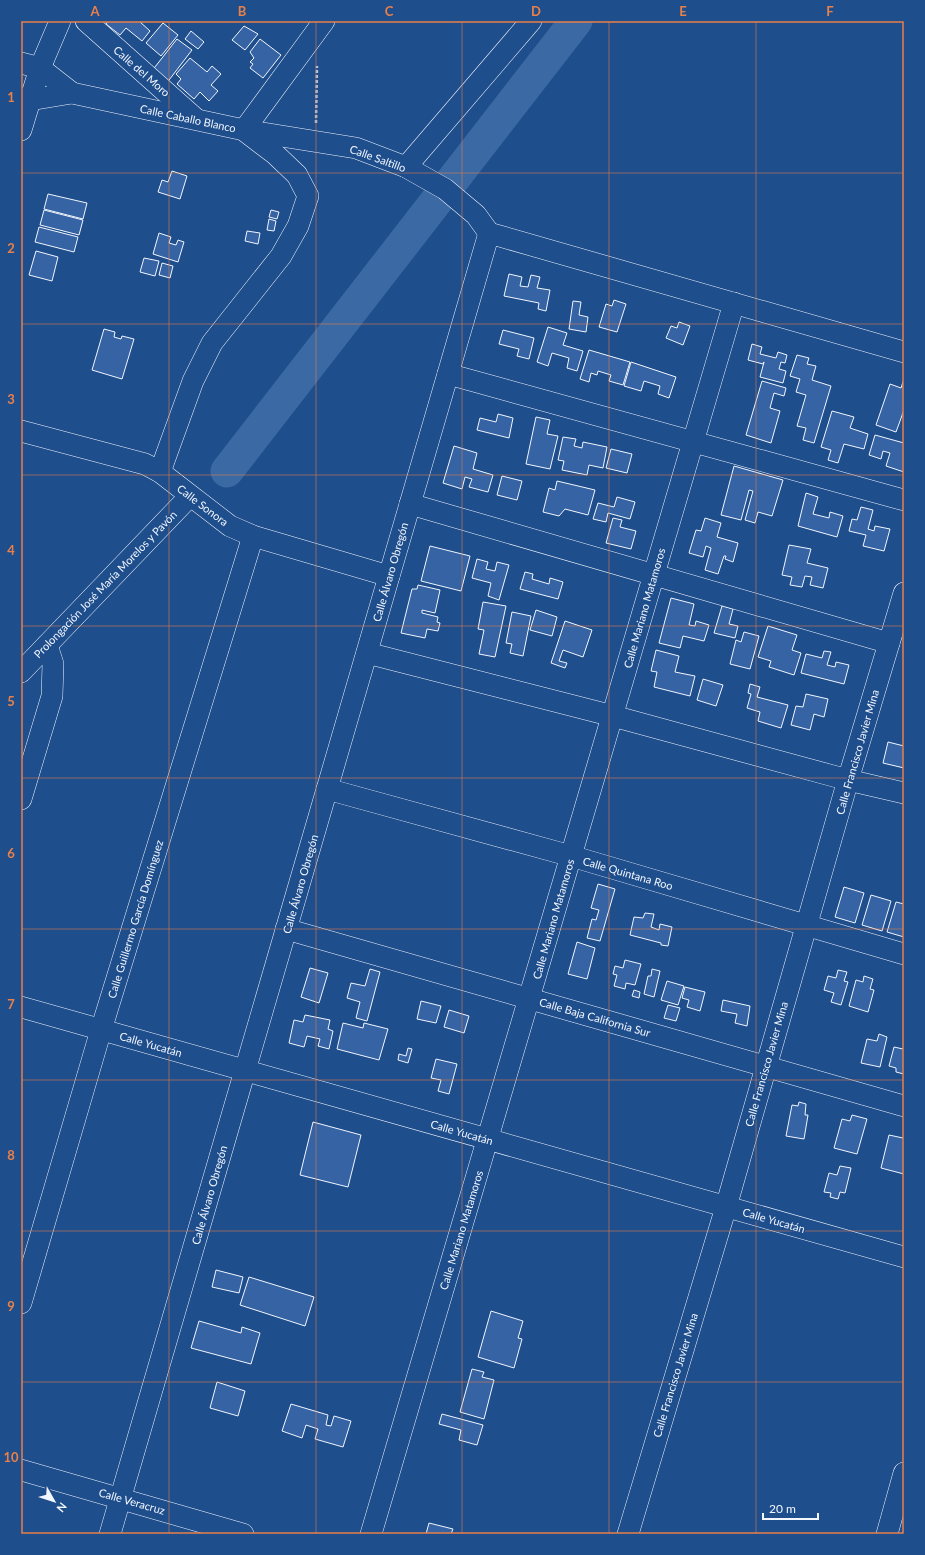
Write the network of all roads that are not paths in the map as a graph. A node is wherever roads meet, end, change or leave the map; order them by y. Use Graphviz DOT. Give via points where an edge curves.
graph roads {
  1 [pos="60,21"];
  2 [pos="86,21"];
  3 [pos="531,21"];
  4 [pos="316,24"];
  5 [pos="30,66"];
  6 [pos="72,93"];
  7 [pos="26,99"];
  8 [pos="198,121"];
  9 [pos="21,130"];
  10 [pos="244,130"];
  11 [pos="406,167"];
  12 [pos="489,233"];
  13 [pos="734,303"];
  14 [pos="904,352"];
  15 [pos="448,374"];
  16 [pos="21,431"];
  17 [pos="693,441"];
  18 [pos="160,472"];
  19 [pos="190,496"];
  20 [pos="904,500"];
  21 [pos="410,504"];
  22 [pos="253,536"];
  23 [pos="654,575"];
  24 [pos="389,576"];
  25 [pos="904,593"];
  26 [pos="889,643"];
  27 [pos="47,645"];
  28 [pos="367,653"];
  29 [pos="21,672"];
  30 [pos="613,716"];
  31 [pos="848,780"];
  32 [pos="327,789"];
  33 [pos="904,793"];
  34 [pos="21,799"];
  35 [pos="571,856"];
  36 [pos="807,926"];
  37 [pos="286,929"];
  38 [pos="904,954"];
  39 [pos="530,999"];
  40 [pos="21,1007"];
  41 [pos="101,1030"];
  42 [pos="765,1066"];
  43 [pos="245,1071"];
  44 [pos="904,1106"];
  45 [pos="488,1140"];
  46 [pos="726,1207"];
  47 [pos="904,1257"];
  48 [pos="21,1302"];
  49 [pos="21,1470"];
  50 [pos="904,1473"];
  51 [pos="121,1498"];
  52 [pos="110,1534"];
  53 [pos="243,1534"];
  54 [pos="371,1534"];
  55 [pos="628,1534"];
  56 [pos="887,1534"];
  1 -- 5 [label="street"];
  2 -- 8 [label="street, Calle del Moro"];
  3 -- 11 [label="street"];
  4 -- 10 [label="street, Calle Caballo Blanco"];
  5 -- 6 [label="street, Calle Caballo Blanco"];
  5 -- 7 [label="street"];
  6 -- 7 [label="street, Calle Caballo Blanco"];
  6 -- 8 [label="street, Calle Caballo Blanco"];
  7 -- 9 [label="street"];
  8 -- 10 [label="street, Calle Caballo Blanco"];
  10 -- 11 [label="street, Calle Saltillo" via="356,148"];
  10 -- 18 [label="street" via="275,154 297,176 308,196 298,226 281,256 212,342 193,381"];
  11 -- 12 [label="street, Calle Saltillo" via="445,189 476,215"];
  12 -- 13 [label="street"];
  12 -- 15 [label="street, Calle Álvaro Obregón"];
  13 -- 14 [label="street"];
  13 -- 17 [label="street, Calle Mariano Matamoros"];
  15 -- 17 [label="street"];
  15 -- 21 [label="street, Calle Álvaro Obregón"];
  16 -- 18 [label="street, Calle Sonora" via="145,464"];
  17 -- 20 [label="street"];
  17 -- 23 [label="street, Calle Mariano Matamoros"];
  18 -- 19 [label="street, Calle Sonora"];
  19 -- 22 [label="street, Calle Sonora" via="230,526"];
  19 -- 27 [label="street, Prolongación José María Morelos y Pavón"];
  21 -- 23 [label="street"];
  21 -- 24 [label="street, Calle Álvaro Obregón"];
  22 -- 24 [label="street, Calle Sonora"];
  22 -- 41 [label="street, Calle Guillermo García Domínguez"];
  23 -- 26 [label="street"];
  23 -- 30 [label="street, Calle Mariano Matamoros"];
  24 -- 28 [label="street, Calle Álvaro Obregón"];
  25 -- 26 [label="street, Calle Francisco Javier Mina"];
  26 -- 31 [label="street, Calle Francisco Javier Mina"];
  27 -- 29 [label="street, Prolongación José María Morelos y Pavón"];
  27 -- 34 [label="street" via="54,664 52,696"];
  28 -- 30 [label="street"];
  28 -- 32 [label="street, Calle Álvaro Obregón"];
  30 -- 31 [label="street"];
  30 -- 35 [label="street, Calle Mariano Matamoros"];
  31 -- 33 [label="street"];
  31 -- 36 [label="street, Calle Francisco Javier Mina"];
  32 -- 35 [label="street, Calle Quintana Roo"];
  32 -- 37 [label="street, Calle Álvaro Obregón"];
  35 -- 36 [label="street, Calle Quintana Roo"];
  35 -- 39 [label="street, Calle Mariano Matamoros"];
  36 -- 38 [label="street, Calle Quintana Roo"];
  36 -- 42 [label="street, Calle Francisco Javier Mina"];
  37 -- 39 [label="street, Calle Baja California Sur"];
  37 -- 43 [label="street, Calle Álvaro Obregón"];
  39 -- 42 [label="street, Calle Baja California Sur"];
  39 -- 45 [label="street, Calle Mariano Matamoros"];
  40 -- 41 [label="street, Calle Yucatán"];
  41 -- 43 [label="street, Calle Yucatán"];
  41 -- 48 [label="street, Calle Guillermo García Domínguez"];
  42 -- 44 [label="street, Calle Baja California Sur"];
  42 -- 46 [label="street, Calle Francisco Javier Mina"];
  43 -- 45 [label="street, Calle Yucatán"];
  43 -- 51 [label="street, Calle Álvaro Obregón"];
  45 -- 46 [label="street, Calle Yucatán"];
  45 -- 54 [label="street, Calle Mariano Matamoros"];
  46 -- 47 [label="street, Calle Yucatán"];
  46 -- 55 [label="street, Calle Francisco Javier Mina"];
  49 -- 51 [label="street, Calle Veracruz"];
  50 -- 56 [label="street"];
  51 -- 52 [label="street, Calle Álvaro Obregón"];
  51 -- 53 [label="street, Calle Veracruz"];
}
